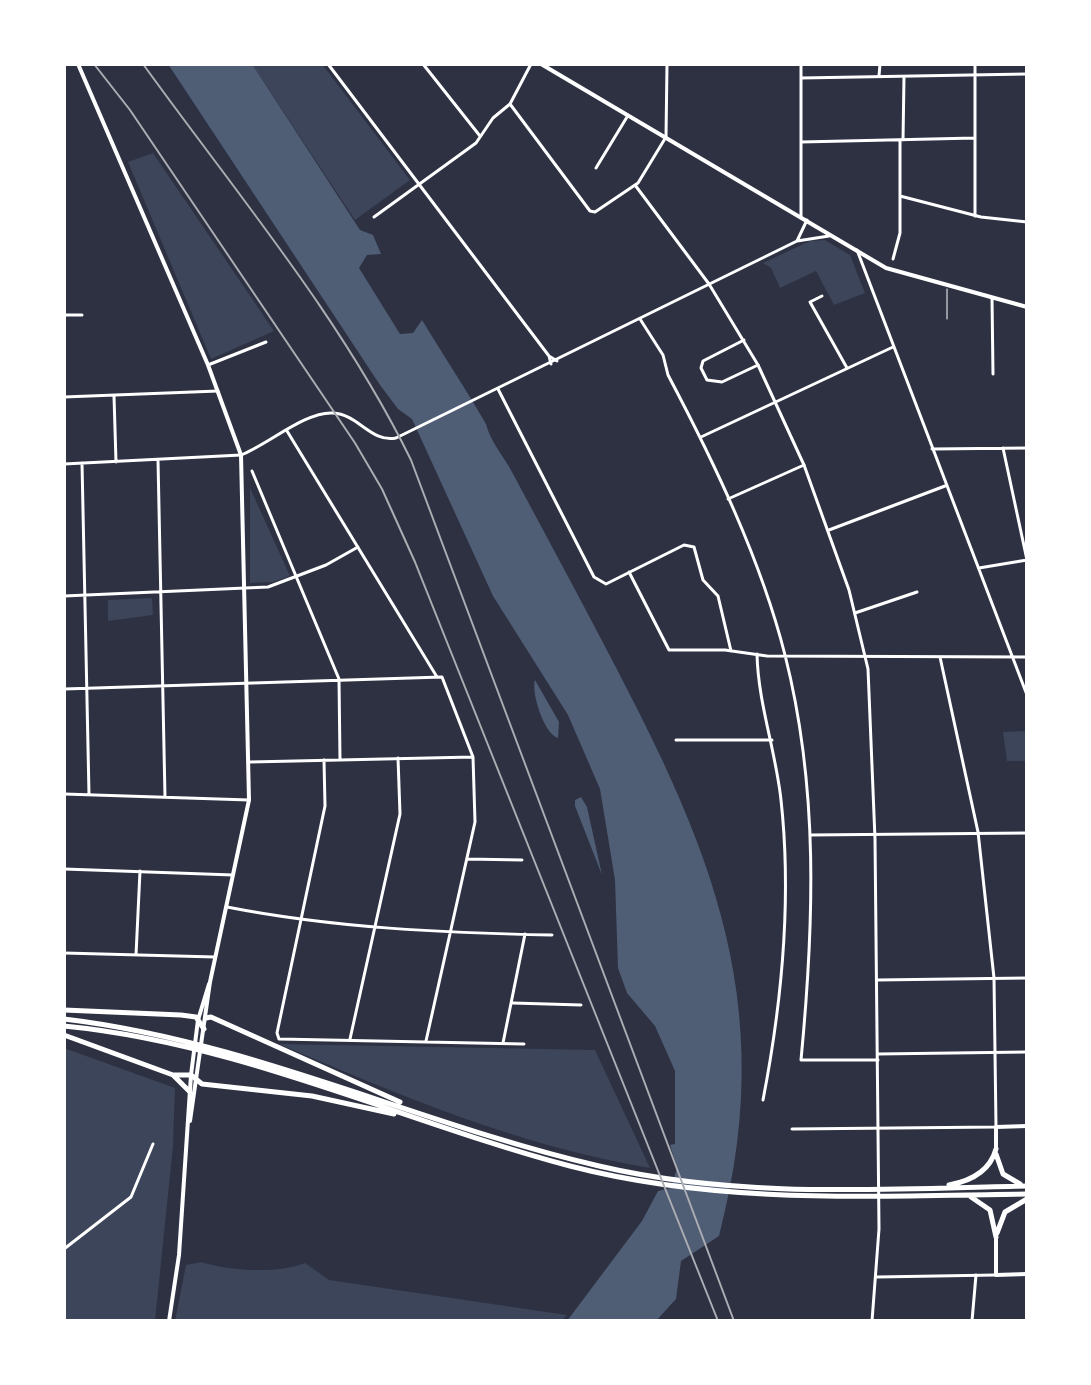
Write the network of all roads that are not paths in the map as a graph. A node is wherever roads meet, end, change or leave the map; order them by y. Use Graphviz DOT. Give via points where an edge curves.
graph roads {
  1 [pos="78,64"];
  2 [pos="328,64"];
  3 [pos="423,64"];
  4 [pos="531,64"];
  5 [pos="541,64"];
  6 [pos="667,64"];
  7 [pos="801,64"];
  8 [pos="880,64"];
  9 [pos="975,64"];
  10 [pos="1027,74"];
  11 [pos="975,75"];
  12 [pos="879,77"];
  13 [pos="904,77"];
  14 [pos="801,78"];
  15 [pos="510,104"];
  16 [pos="628,115"];
  17 [pos="480,136"];
  18 [pos="666,137"];
  19 [pos="975,138"];
  20 [pos="902,140"];
  21 [pos="801,142"];
  22 [pos="596,168"];
  23 [pos="419,184"];
  24 [pos="635,185"];
  25 [pos="900,196"];
  26 [pos="975,216"];
  27 [pos="374,217"];
  28 [pos="801,217"];
  29 [pos="807,220"];
  30 [pos="1027,222"];
  31 [pos="834,236"];
  32 [pos="797,241"];
  33 [pos="857,250"];
  34 [pos="893,259"];
  35 [pos="709,284"];
  36 [pos="947,286"];
  37 [pos="822,296"];
  38 [pos="992,298"];
  39 [pos="1027,307"];
  40 [pos="64,315"];
  41 [pos="82,315"];
  42 [pos="640,319"];
  43 [pos="947,319"];
  44 [pos="744,340"];
  45 [pos="266,342"];
  46 [pos="893,347"];
  47 [pos="549,356"];
  48 [pos="557,361"];
  49 [pos="551,364"];
  50 [pos="208,365"];
  51 [pos="758,365"];
  52 [pos="847,368"];
  53 [pos="993,374"];
  54 [pos="498,389"];
  55 [pos="218,391"];
  56 [pos="114,396"];
  57 [pos="64,397"];
  58 [pos="777,402"];
  59 [pos="287,431"];
  60 [pos="701,437"];
  61 [pos="1003,448"];
  62 [pos="1027,448"];
  63 [pos="932,449"];
  64 [pos="241,455"];
  65 [pos="158,460"];
  66 [pos="116,462"];
  67 [pos="82,463"];
  68 [pos="64,464"];
  69 [pos="804,465"];
  70 [pos="252,471"];
  71 [pos="947,485"];
  72 [pos="728,499"];
  73 [pos="829,530"];
  74 [pos="358,547"];
  75 [pos="1027,560"];
  76 [pos="979,568"];
  77 [pos="629,572"];
  78 [pos="295,577"];
  79 [pos="246,587"];
  80 [pos="160,592"];
  81 [pos="917,592"];
  82 [pos="86,595"];
  83 [pos="64,596"];
  84 [pos="855,613"];
  85 [pos="731,651"];
  86 [pos="757,654"];
  87 [pos="785,656"];
  88 [pos="866,656"];
  89 [pos="940,657"];
  90 [pos="1013,657"];
  91 [pos="1027,657"];
  92 [pos="437,677"];
  93 [pos="339,679"];
  94 [pos="247,681"];
  95 [pos="162,686"];
  96 [pos="88,688"];
  97 [pos="64,689"];
  98 [pos="1027,695"];
  99 [pos="676,740"];
  100 [pos="772,740"];
  101 [pos="473,757"];
  102 [pos="398,758"];
  103 [pos="324,760"];
  104 [pos="340,760"];
  105 [pos="250,762"];
  106 [pos="64,794"];
  107 [pos="89,794"];
  108 [pos="165,797"];
  109 [pos="249,800"];
  110 [pos="978,832"];
  111 [pos="875,833"];
  112 [pos="1027,833"];
  113 [pos="811,835"];
  114 [pos="467,859"];
  115 [pos="522,860"];
  116 [pos="64,869"];
  117 [pos="140,871"];
  118 [pos="233,875"];
  119 [pos="227,907"];
  120 [pos="300,919"];
  121 [pos="376,927"];
  122 [pos="451,933"];
  123 [pos="525,934"];
  124 [pos="552,935"];
  125 [pos="64,953"];
  126 [pos="136,955"];
  127 [pos="215,957"];
  128 [pos="994,978"];
  129 [pos="1027,978"];
  130 [pos="877,980"];
  131 [pos="210,982"];
  132 [pos="511,1003"];
  133 [pos="581,1005"];
  134 [pos="64,1010"];
  135 [pos="206,1018"];
  136 [pos="64,1019"];
  137 [pos="198,1020"];
  138 [pos="64,1026"];
  139 [pos="204,1029"];
  140 [pos="64,1035"];
  141 [pos="350,1039"];
  142 [pos="426,1041"];
  143 [pos="503,1043"];
  144 [pos="524,1044"];
  145 [pos="1027,1052"];
  146 [pos="995,1053"];
  147 [pos="878,1054"];
  148 [pos="878,1060"];
  149 [pos="173,1075"];
  150 [pos="191,1075"];
  151 [pos="198,1081"];
  152 [pos="190,1092"];
  153 [pos="763,1100"];
  154 [pos="431,1115"];
  155 [pos="190,1121"];
  156 [pos="437,1125"];
  157 [pos="1027,1126"];
  158 [pos="996,1127"];
  159 [pos="792,1129"];
  160 [pos="878,1129"];
  161 [pos="153,1144"];
  162 [pos="996,1149"];
  163 [pos="640,1178"];
  164 [pos="1027,1186"];
  165 [pos="935,1188"];
  166 [pos="892,1192"];
  167 [pos="963,1195"];
  168 [pos="1027,1196"];
  169 [pos="996,1237"];
  170 [pos="64,1249"];
  171 [pos="1027,1274"];
  172 [pos="976,1275"];
  173 [pos="996,1275"];
  174 [pos="877,1277"];
  175 [pos="169,1321"];
  176 [pos="872,1321"];
  177 [pos="972,1321"];
  1 -- 50 [label="main road"];
  2 -- 23 [label="street"];
  3 -- 17 [label="street"];
  4 -- 15 [label="street"];
  5 -- 16 [label="main road"];
  6 -- 18 [label="street"];
  7 -- 14 [label="street"];
  8 -- 12 [label="street"];
  9 -- 11 [label="street"];
  10 -- 11 [label="street"];
  11 -- 13 [label="street"];
  11 -- 19 [label="street"];
  12 -- 13 [label="street"];
  12 -- 14 [label="street"];
  13 -- 20 [label="street"];
  14 -- 21 [label="street"];
  15 -- 17 [label="street"];
  15 -- 24 [label="street" via="593,212"];
  16 -- 18 [label="main road"];
  16 -- 22 [label="street"];
  17 -- 23 [label="street"];
  18 -- 24 [label="street"];
  18 -- 28 [label="main road"];
  19 -- 20 [label="street"];
  19 -- 26 [label="street"];
  20 -- 21 [label="street"];
  20 -- 25 [label="street"];
  21 -- 28 [label="street"];
  23 -- 27 [label="street"];
  23 -- 47 [label="street"];
  24 -- 35 [label="street"];
  25 -- 26 [label="street"];
  25 -- 34 [label="street" via="900,235"];
  26 -- 30 [label="street"];
  28 -- 29 [label="main road"];
  29 -- 31 [label="main road"];
  29 -- 32 [label="street"];
  31 -- 32 [label="street"];
  31 -- 33 [label="main road"];
  32 -- 35 [label="street"];
  33 -- 36 [label="main road" via="896,272"];
  33 -- 46 [label="street"];
  35 -- 42 [label="street"];
  35 -- 44 [label="street"];
  36 -- 38 [label="main road"];
  36 -- 43 [label="lane"];
  37 -- 52 [label="street" via="810,302"];
  38 -- 39 [label="main road"];
  38 -- 53 [label="street"];
  40 -- 41 [label="street"];
  42 -- 48 [label="street"];
  42 -- 60 [label="street"];
  44 -- 51 [label="street"];
  44 -- 51 [label="street" via="703,361 707,380 722,382"];
  45 -- 50 [label="street"];
  46 -- 52 [label="street"];
  46 -- 63 [label="street"];
  47 -- 48 [label="street"];
  47 -- 49 [label="street"];
  48 -- 49 [label="street"];
  49 -- 54 [label="street"];
  50 -- 55 [label="main road"];
  51 -- 58 [label="street"];
  52 -- 58 [label="street"];
  54 -- 59 [label="street" via="396,438 382,439 350,418 331,413"];
  54 -- 77 [label="street" via="594,577 606,584"];
  55 -- 56 [label="street"];
  55 -- 64 [label="main road"];
  56 -- 57 [label="street"];
  56 -- 66 [label="street"];
  58 -- 60 [label="street"];
  58 -- 69 [label="street"];
  59 -- 64 [label="street"];
  59 -- 74 [label="street"];
  60 -- 72 [label="street"];
  61 -- 62 [label="street"];
  61 -- 63 [label="street"];
  61 -- 75 [label="street"];
  63 -- 71 [label="street"];
  64 -- 65 [label="street"];
  64 -- 79 [label="main road"];
  65 -- 66 [label="street"];
  65 -- 80 [label="street"];
  66 -- 67 [label="street"];
  67 -- 68 [label="street"];
  67 -- 82 [label="street"];
  69 -- 72 [label="street"];
  69 -- 73 [label="street"];
  70 -- 78 [label="street"];
  71 -- 73 [label="street"];
  71 -- 76 [label="street"];
  72 -- 87 [label="street" via="765,586"];
  73 -- 84 [label="street"];
  74 -- 78 [label="street"];
  74 -- 92 [label="street"];
  75 -- 76 [label="street"];
  76 -- 90 [label="street"];
  77 -- 85 [label="street" via="669,650"];
  77 -- 85 [label="street" via="684,545 694,547 703,580 718,596"];
  78 -- 79 [label="street" via="273,586"];
  78 -- 93 [label="street"];
  79 -- 80 [label="street"];
  79 -- 94 [label="main road"];
  80 -- 82 [label="street"];
  80 -- 95 [label="street"];
  81 -- 84 [label="street"];
  82 -- 83 [label="street"];
  82 -- 96 [label="street"];
  84 -- 88 [label="street"];
  85 -- 86 [label="street"];
  86 -- 87 [label="street"];
  86 -- 100 [label="street"];
  87 -- 88 [label="street"];
  87 -- 113 [label="street"];
  88 -- 89 [label="street"];
  88 -- 111 [label="street"];
  89 -- 90 [label="street"];
  89 -- 110 [label="street"];
  90 -- 91 [label="street"];
  90 -- 98 [label="street"];
  92 -- 93 [label="street"];
  92 -- 101 [label="street" via="442,677"];
  93 -- 94 [label="street"];
  93 -- 104 [label="street"];
  94 -- 95 [label="street"];
  94 -- 105 [label="main road"];
  95 -- 96 [label="street"];
  95 -- 108 [label="street"];
  96 -- 97 [label="street"];
  96 -- 107 [label="street"];
  99 -- 100 [label="street"];
  100 -- 153 [label="street" via="785,849 785,926 772,1061"];
  101 -- 102 [label="street"];
  101 -- 114 [label="street" via="475,822"];
  102 -- 104 [label="street"];
  102 -- 121 [label="street" via="400,814"];
  103 -- 104 [label="street"];
  103 -- 105 [label="street"];
  103 -- 120 [label="street" via="325,806"];
  105 -- 109 [label="main road"];
  106 -- 107 [label="street"];
  107 -- 108 [label="street"];
  108 -- 109 [label="street"];
  109 -- 118 [label="main road"];
  110 -- 111 [label="street"];
  110 -- 112 [label="street"];
  110 -- 128 [label="street"];
  111 -- 113 [label="street"];
  111 -- 130 [label="street"];
  113 -- 148 [label="street" via="812,916 801,1060"];
  114 -- 115 [label="street"];
  114 -- 122 [label="street"];
  116 -- 117 [label="street"];
  117 -- 118 [label="street"];
  117 -- 126 [label="street"];
  118 -- 119 [label="main road"];
  119 -- 120 [label="street"];
  119 -- 127 [label="main road"];
  120 -- 121 [label="street"];
  120 -- 141 [label="street" via="279,1039"];
  121 -- 122 [label="street"];
  121 -- 141 [label="street"];
  122 -- 123 [label="street"];
  122 -- 142 [label="street"];
  123 -- 124 [label="street"];
  123 -- 132 [label="street"];
  125 -- 126 [label="street"];
  126 -- 127 [label="street"];
  127 -- 131 [label="main road"];
  128 -- 129 [label="street"];
  128 -- 130 [label="street"];
  128 -- 146 [label="street"];
  130 -- 147 [label="street"];
  131 -- 135 [label="main road"];
  131 -- 137 [label="main road"];
  132 -- 133 [label="street"];
  132 -- 143 [label="street"];
  134 -- 137 [label="highway"];
  135 -- 139 [label="main road"];
  135 -- 154 [label="highway"];
  136 -- 154 [label="highway" via="209,1045"];
  137 -- 139 [label="highway"];
  137 -- 150 [label="main road"];
  138 -- 156 [label="highway" via="187,1046"];
  139 -- 151 [label="main road"];
  140 -- 149 [label="highway"];
  141 -- 142 [label="street"];
  142 -- 143 [label="street"];
  143 -- 144 [label="street"];
  145 -- 146 [label="street"];
  146 -- 147 [label="street"];
  146 -- 158 [label="street"];
  147 -- 148 [label="street"];
  148 -- 160 [label="street"];
  149 -- 150 [label="highway"];
  149 -- 152 [label="highway"];
  150 -- 151 [label="highway"];
  150 -- 152 [label="main road"];
  151 -- 155 [label="main road"];
  151 -- 156 [label="highway" via="349,1102"];
  152 -- 155 [label="main road"];
  154 -- 163 [label="highway"];
  155 -- 175 [label="main road"];
  156 -- 163 [label="highway" via="536,1156"];
  157 -- 158 [label="main road"];
  158 -- 160 [label="street"];
  158 -- 162 [label="main road"];
  159 -- 160 [label="street"];
  160 -- 174 [label="street"];
  161 -- 170 [label="street" via="131,1197"];
  162 -- 164 [label="highway" via="1003,1174"];
  162 -- 165 [label="highway" via="977,1176"];
  163 -- 166 [label="highway" via="785,1192"];
  164 -- 165 [label="highway"];
  165 -- 166 [label="highway"];
  166 -- 167 [label="highway"];
  167 -- 168 [label="highway"];
  167 -- 169 [label="highway" via="985,1204"];
  168 -- 169 [label="highway" via="1005,1212"];
  169 -- 173 [label="main road"];
  171 -- 173 [label="main road"];
  172 -- 173 [label="street"];
  172 -- 174 [label="street"];
  172 -- 177 [label="street"];
  174 -- 176 [label="street"];
}
